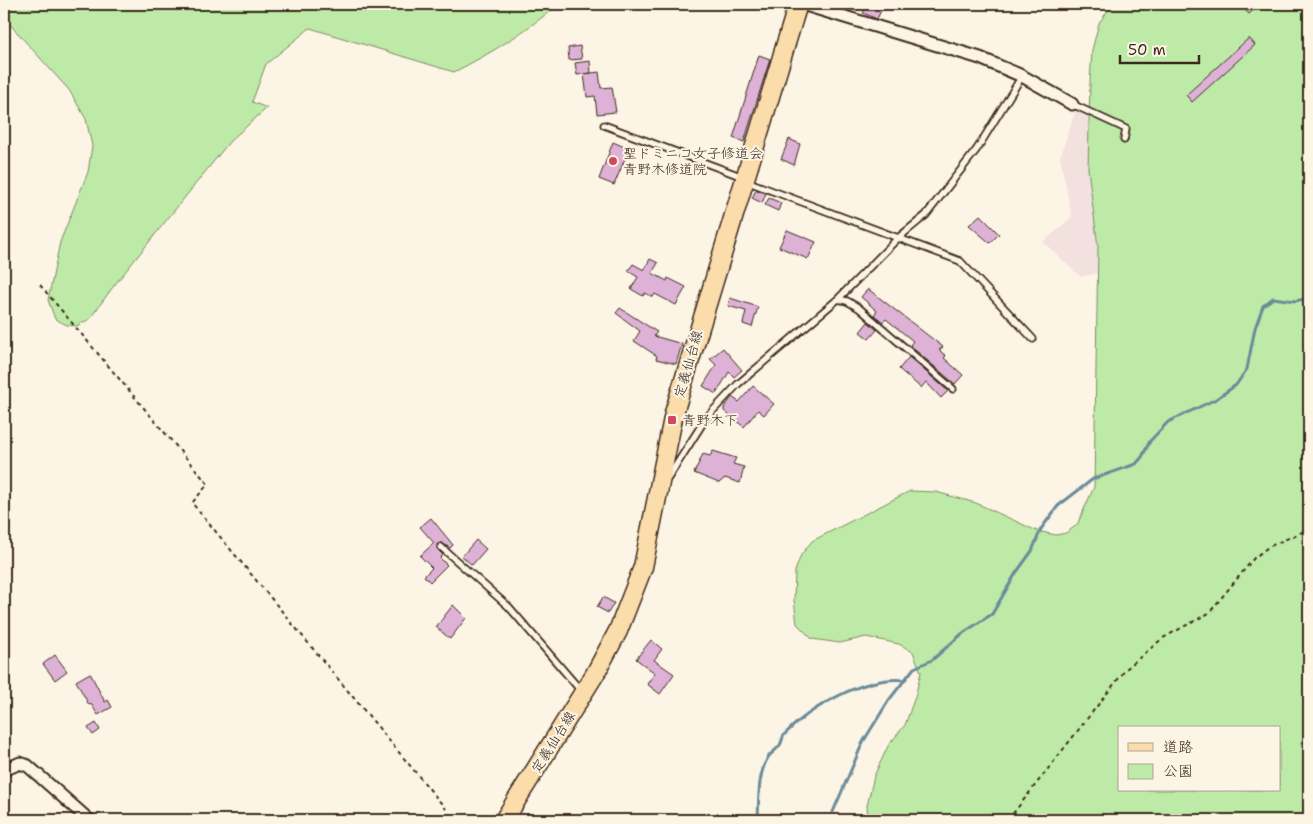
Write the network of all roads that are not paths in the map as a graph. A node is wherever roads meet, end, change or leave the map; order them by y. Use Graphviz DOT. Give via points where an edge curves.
graph roads {
  1 [pos="800,4"];
  2 [pos="1022,76"];
  3 [pos="1072,104"];
  4 [pos="604,125"];
  5 [pos="1124,140"];
  6 [pos="744,179"];
  7 [pos="898,238"];
  8 [pos="838,299"];
  9 [pos="1033,339"];
  10 [pos="953,389"];
  11 [pos="658,492"];
  12 [pos="441,547"];
  13 [pos="583,693"];
  14 [pos="4,770"];
  15 [pos="509,818"];
  16 [pos="89,820"];
  1 -- 2 [label="street" via="980,58"];
  1 -- 6 [label="main road, 定義仙台線"];
  2 -- 3 [label="street"];
  2 -- 7 [label="lane" via="971,156 926,215"];
  3 -- 5 [label="lane" via="1126,129"];
  4 -- 6 [label="lane"];
  6 -- 7 [label="lane"];
  6 -- 11 [label="main road, 定義仙台線" via="674,414"];
  7 -- 8 [label="lane"];
  7 -- 9 [label="lane" via="960,261"];
  8 -- 10 [label="lane" via="859,308"];
  8 -- 11 [label="lane" via="745,378 706,418"];
  11 -- 13 [label="main road, 定義仙台線" via="642,566 629,604 618,631"];
  12 -- 13 [label="lane" via="509,608"];
  13 -- 15 [label="main road, 定義仙台線"];
  14 -- 16 [label="street" via="20,763 28,766"];
}
